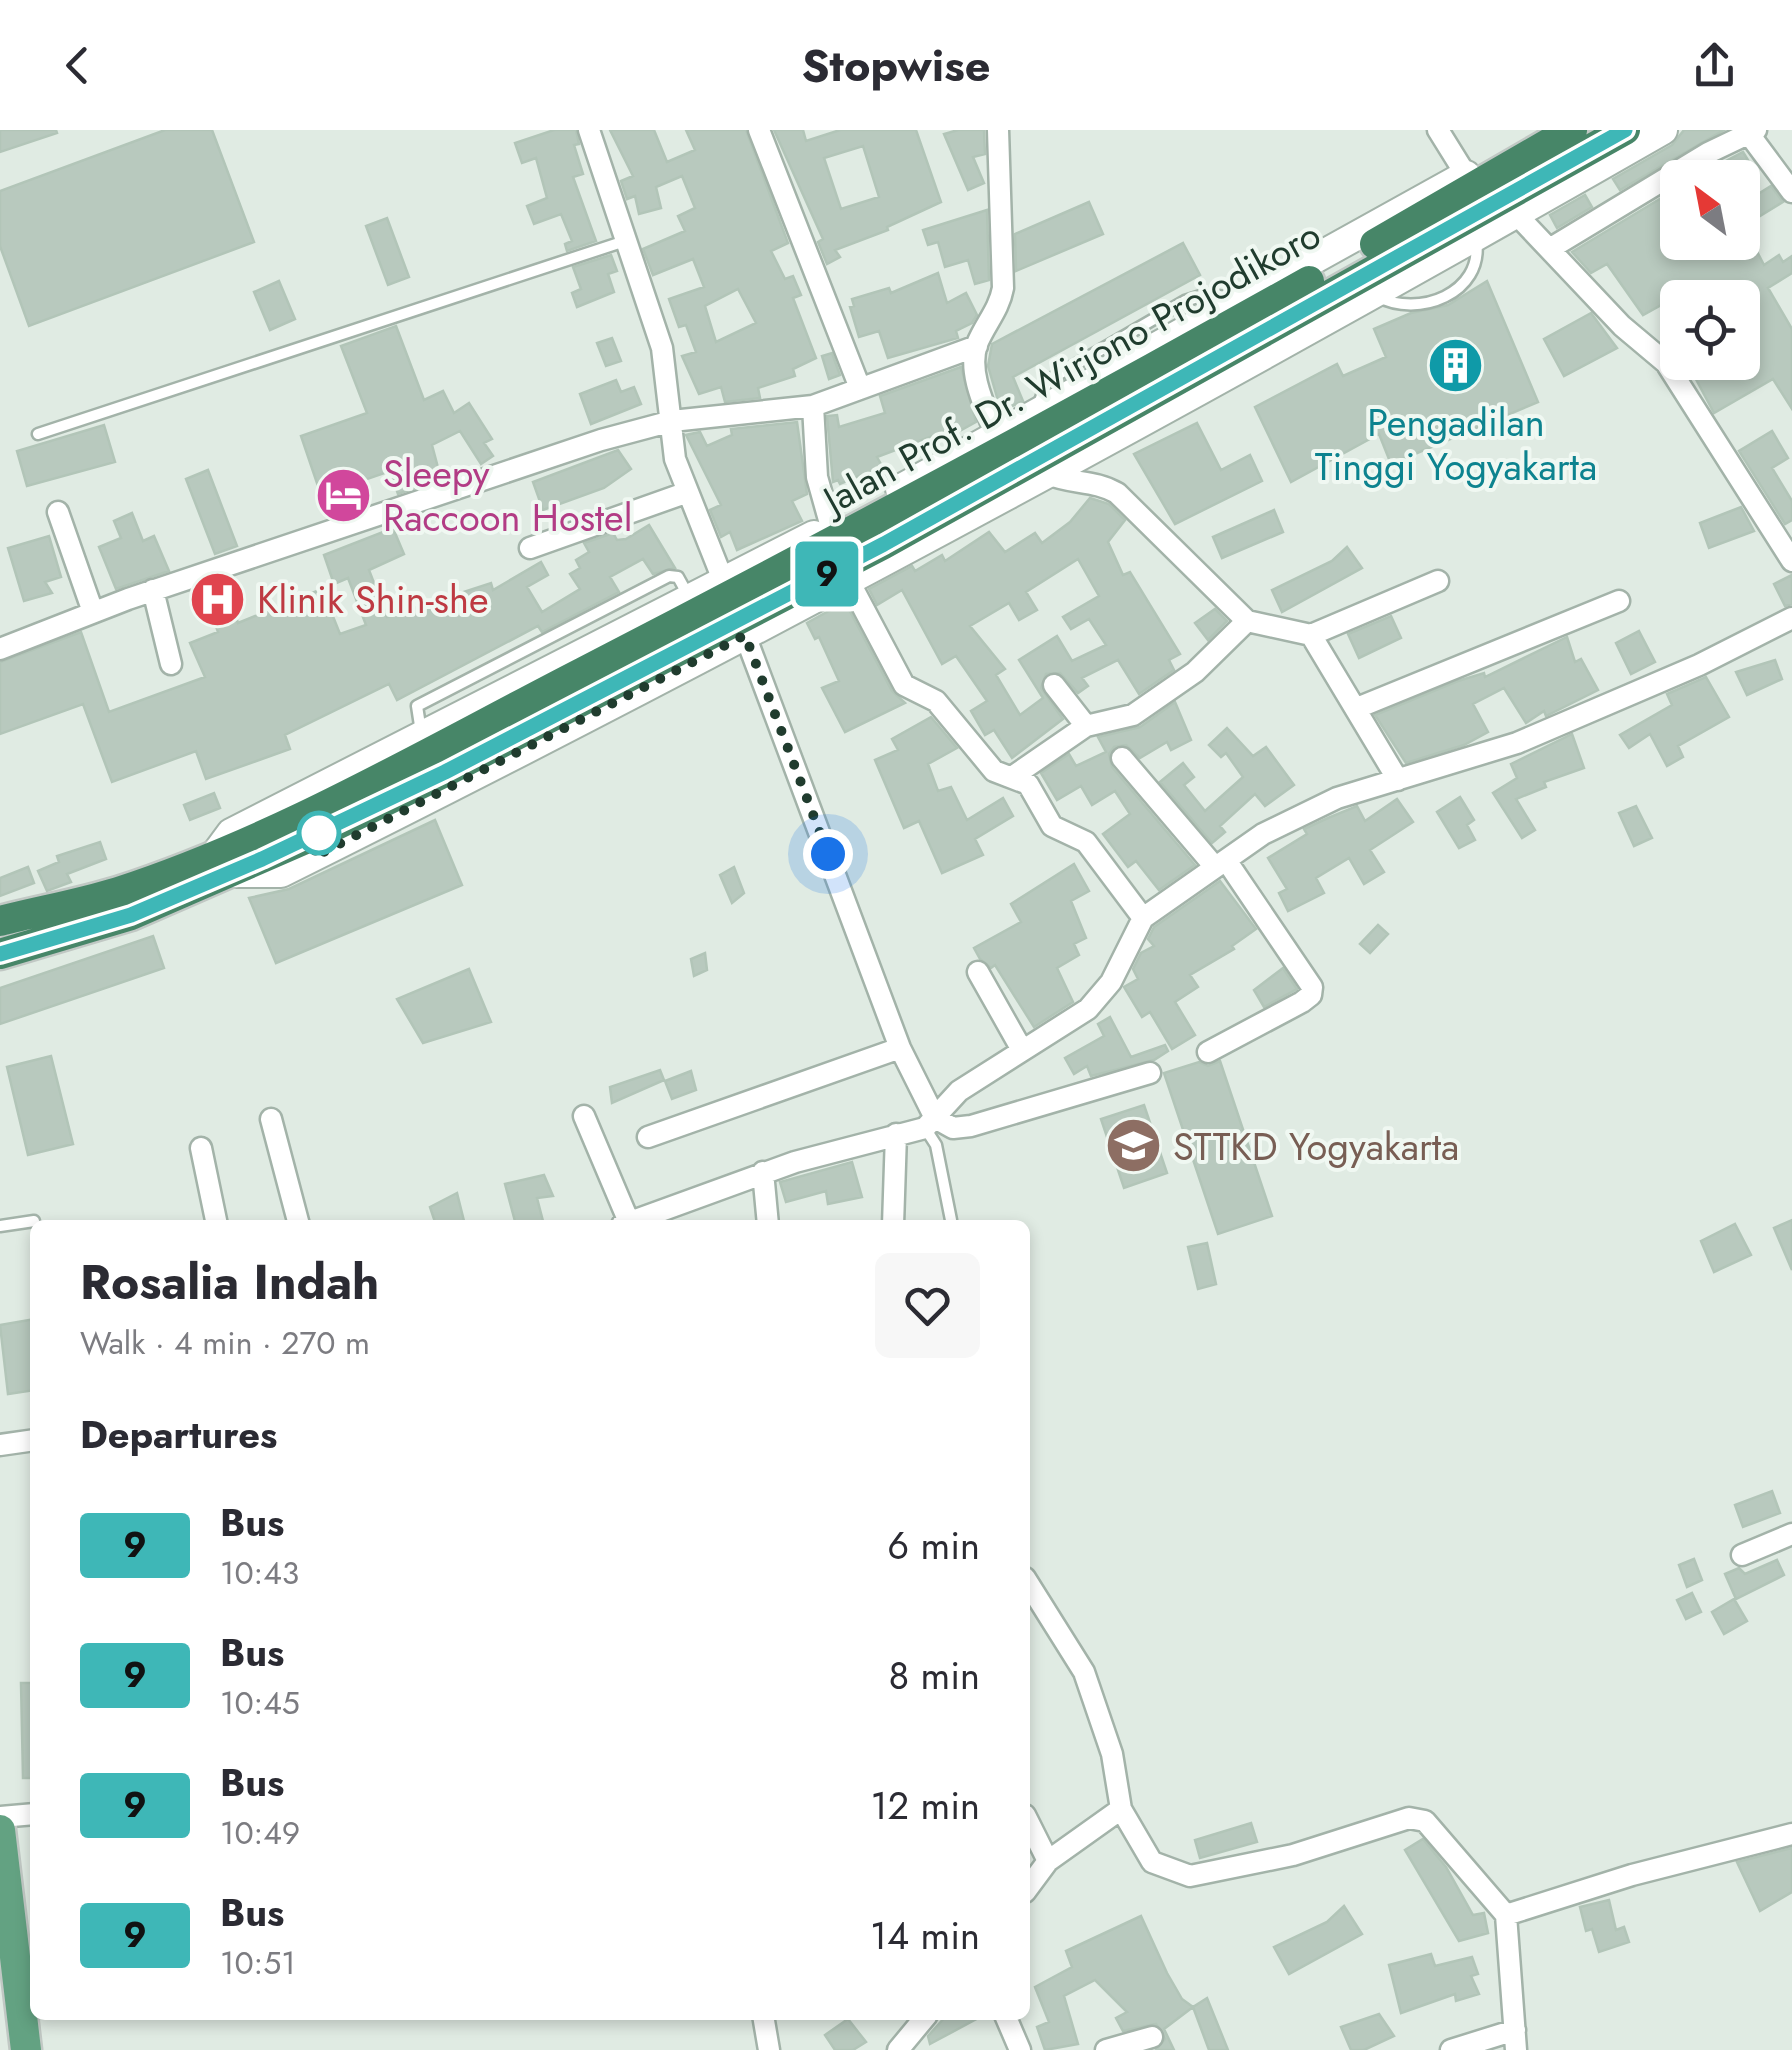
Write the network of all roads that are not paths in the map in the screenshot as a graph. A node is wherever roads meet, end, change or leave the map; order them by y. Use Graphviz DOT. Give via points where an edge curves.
graph roads {
  1 [pos="589,130"];
  2 [pos="768,130"];
  3 [pos="998,130"];
  4 [pos="1438,130"];
  5 [pos="1543,130"];
  6 [pos="1572,130"];
  7 [pos="1624,130"];
  8 [pos="1663,130"];
  9 [pos="759,131"];
  10 [pos="1750,131"];
  11 [pos="1466,175"];
  12 [pos="1792,192"];
  13 [pos="1516,214"];
  14 [pos="1475,234"];
  15 [pos="1405,240"];
  16 [pos="626,241"];
  17 [pos="1550,248"];
  18 [pos="1372,293"];
  19 [pos="976,346"];
  20 [pos="860,388"];
  21 [pos="813,406"];
  22 [pos="672,421"];
  23 [pos="38,434"];
  24 [pos="996,435"];
  25 [pos="1048,474"];
  26 [pos="688,492"];
  27 [pos="58,512"];
  28 [pos="831,527"];
  29 [pos="530,548"];
  30 [pos="1792,561"];
  31 [pos="722,580"];
  32 [pos="849,581"];
  33 [pos="1438,581"];
  34 [pos="152,590"];
  35 [pos="690,598"];
  36 [pos="1618,600"];
  37 [pos="93,612"];
  38 [pos="1792,618"];
  39 [pos="1247,621"];
  40 [pos="745,635"];
  41 [pos="1311,635"];
  42 [pos="541,642"];
  43 [pos="0,649"];
  44 [pos="171,664"];
  45 [pos="555,667"];
  46 [pos="1054,685"];
  47 [pos="1357,708"];
  48 [pos="1086,726"];
  49 [pos="422,736"];
  50 [pos="1122,758"];
  51 [pos="1012,777"];
  52 [pos="449,779"];
  53 [pos="1398,780"];
  54 [pos="224,862"];
  55 [pos="1221,863"];
  56 [pos="187,878"];
  57 [pos="1143,918"];
  58 [pos="0,921"];
  59 [pos="0,954"];
  60 [pos="978,972"];
  61 [pos="900,1048"];
  62 [pos="1022,1050"];
  63 [pos="1208,1052"];
  64 [pos="1150,1073"];
  65 [pos="584,1116"];
  66 [pos="270,1119"];
  67 [pos="930,1123"];
  68 [pos="896,1134"];
  69 [pos="648,1137"];
  70 [pos="201,1148"];
  71 [pos="763,1172"];
  72 [pos="217,1220"];
  73 [pos="297,1220"];
  74 [pos="624,1220"];
  75 [pos="633,1220"];
  76 [pos="768,1220"];
  77 [pos="894,1220"];
  78 [pos="951,1220"];
  79 [pos="30,1222"];
  80 [pos="0,1226"];
  81 [pos="30,1441"];
  82 [pos="0,1445"];
  83 [pos="1792,1534"];
  84 [pos="1742,1556"];
  85 [pos="1030,1586"];
  86 [pos="1121,1809"];
  87 [pos="30,1814"];
  88 [pos="0,1817"];
  89 [pos="1030,1825"];
  90 [pos="1792,1834"];
  91 [pos="1,1850"];
  92 [pos="1048,1861"];
  93 [pos="1030,1885"];
  94 [pos="1506,1914"];
  95 [pos="763,2020"];
  96 [pos="923,2020"];
  97 [pos="1007,2020"];
  98 [pos="1152,2036"];
  99 [pos="1516,2040"];
  100 [pos="26,2050"];
  101 [pos="769,2050"];
  102 [pos="898,2050"];
  103 [pos="1020,2050"];
  104 [pos="1106,2050"];
  105 [pos="1451,2050"];
  1 -- 16 [label="street"];
  2 -- 9 [label="street"];
  3 -- 19 [label="street" via="1003,288"];
  4 -- 11 [label="street"];
  5 -- 11 [label="street"];
  6 -- 15 [label="highway, Jalan Prof. Dr. Wirjono Projodikoro"];
  7 -- 15 [label="highway"];
  8 -- 13 [label="street"];
  9 -- 20 [label="street"];
  10 -- 12 [label="street"];
  10 -- 17 [label="street"];
  11 -- 15 [label="street"];
  13 -- 14 [label="street"];
  13 -- 17 [label="street"];
  14 -- 15 [label="street"];
  14 -- 18 [label="lane" via="1476,270 1462,286 1420,306 1397,306"];
  15 -- 18 [label="street"];
  15 -- 24 [label="street" via="1239,300"];
  15 -- 52 [label="highway" via="884,544"];
  15 -- 54 [label="highway, Jalan Prof. Dr. Wirjono Projodikoro"];
  16 -- 22 [label="street" via="662,348"];
  16 -- 23 [label="lane"];
  17 -- 30 [label="street" via="1666,363"];
  18 -- 25 [label="street"];
  19 -- 20 [label="street"];
  19 -- 24 [label="street" via="978,384"];
  20 -- 21 [label="street"];
  21 -- 22 [label="street"];
  21 -- 28 [label="street" via="817,477"];
  22 -- 26 [label="street" via="675,458"];
  22 -- 34 [label="street"];
  24 -- 28 [label="street"];
  25 -- 32 [label="street"];
  25 -- 39 [label="street" via="1117,493"];
  26 -- 29 [label="street"];
  26 -- 31 [label="street"];
  27 -- 37 [label="street"];
  28 -- 31 [label="street"];
  31 -- 35 [label="street"];
  32 -- 40 [label="street"];
  32 -- 51 [label="street" via="904,685 936,701 994,771"];
  33 -- 41 [label="street"];
  34 -- 37 [label="street"];
  34 -- 44 [label="street"];
  35 -- 42 [label="lane" via="674,575"];
  35 -- 45 [label="street"];
  36 -- 47 [label="street"];
  37 -- 43 [label="street"];
  38 -- 53 [label="street" via="1517,743"];
  39 -- 41 [label="street"];
  39 -- 48 [label="street" via="1195,672 1132,714"];
  40 -- 52 [label="street"];
  40 -- 61 [label="street"];
  41 -- 47 [label="street"];
  42 -- 45 [label="lane"];
  42 -- 49 [label="lane" via="424,700 416,720"];
  45 -- 49 [label="street"];
  46 -- 48 [label="street"];
  47 -- 53 [label="street"];
  48 -- 51 [label="street"];
  49 -- 54 [label="street" via="231,833"];
  50 -- 55 [label="street"];
  51 -- 57 [label="street" via="1035,792 1052,826 1086,842 1104,860"];
  52 -- 54 [label="highway"];
  53 -- 55 [label="street" via="1337,798"];
  54 -- 56 [label="highway"];
  55 -- 57 [label="street"];
  55 -- 63 [label="street" via="1312,987 1302,1002"];
  56 -- 58 [label="highway"];
  56 -- 59 [label="highway" via="131,915"];
  57 -- 62 [label="street" via="1103,994"];
  60 -- 62 [label="street"];
  61 -- 67 [label="street"];
  61 -- 69 [label="street"];
  62 -- 67 [label="street" via="959,1091"];
  64 -- 67 [label="street" via="972,1126"];
  65 -- 74 [label="street"];
  66 -- 73 [label="street"];
  67 -- 68 [label="street"];
  67 -- 78 [label="lane"];
  68 -- 71 [label="street"];
  68 -- 77 [label="street"];
  70 -- 72 [label="street"];
  71 -- 75 [label="street"];
  71 -- 76 [label="street"];
  79 -- 80 [label="lane"];
  81 -- 82 [label="street"];
  83 -- 84 [label="street"];
  85 -- 86 [label="street" via="1084,1672 1112,1754"];
  86 -- 92 [label="street"];
  86 -- 94 [label="street" via="1152,1862 1190,1876 1292,1855 1408,1818 1425,1820"];
  87 -- 88 [label="street"];
  89 -- 92 [label="street"];
  90 -- 94 [label="street"];
  91 -- 100 [label="main road"];
  92 -- 93 [label="street"];
  94 -- 99 [label="street"];
  95 -- 101 [label="street"];
  96 -- 102 [label="street"];
  97 -- 103 [label="street"];
  98 -- 104 [label="street"];
  99 -- 105 [label="street"];
}
